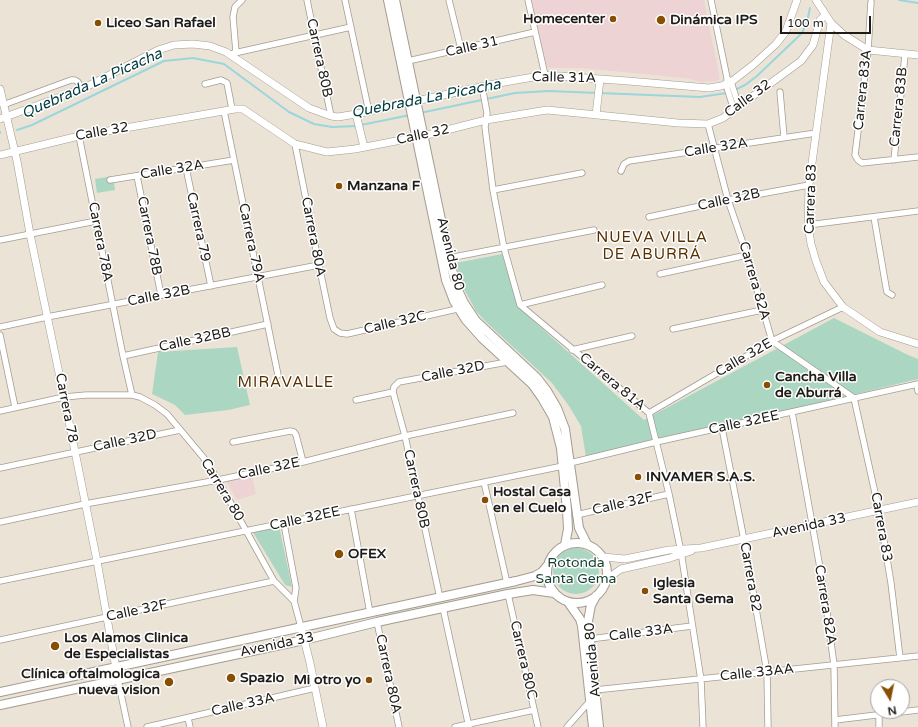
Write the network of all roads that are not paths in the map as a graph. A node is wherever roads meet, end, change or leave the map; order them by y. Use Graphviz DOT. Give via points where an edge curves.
graph roads {
  1 [pos="242,0"];
  2 [pos="307,0"];
  3 [pos="345,0"];
  4 [pos="388,0"];
  5 [pos="395,0"];
  6 [pos="449,0"];
  7 [pos="528,0"];
  8 [pos="710,0"];
  9 [pos="797,0"];
  10 [pos="871,2"];
  11 [pos="818,4"];
  12 [pos="826,16"];
  13 [pos="831,23"];
  14 [pos="351,27"];
  15 [pos="819,27"];
  16 [pos="535,32"];
  17 [pos="314,35"];
  18 [pos="461,49"];
  19 [pos="868,50"];
  20 [pos="233,53"];
  21 [pos="905,55"];
  22 [pos="918,55"];
  23 [pos="408,61"];
  24 [pos="545,75"];
  25 [pos="600,80"];
  26 [pos="728,83"];
  27 [pos="205,84"];
  28 [pos="0,89"];
  29 [pos="82,89"];
  30 [pos="482,90"];
  31 [pos="780,92"];
  32 [pos="3,105"];
  33 [pos="414,106"];
  34 [pos="736,107"];
  35 [pos="232,109"];
  36 [pos="224,111"];
  37 [pos="369,112"];
  38 [pos="596,112"];
  39 [pos="356,114"];
  40 [pos="331,116"];
  41 [pos="3,118"];
  42 [pos="486,120"];
  43 [pos="708,124"];
  44 [pos="816,132"];
  45 [pos="79,136"];
  46 [pos="419,136"];
  47 [pos="784,137"];
  48 [pos="295,144"];
  49 [pos="364,147"];
  50 [pos="714,148"];
  51 [pos="15,151"];
  52 [pos="0,154"];
  53 [pos="918,157"];
  54 [pos="234,160"];
  55 [pos="894,160"];
  56 [pos="186,168"];
  57 [pos="621,171"];
  58 [pos="582,173"];
  59 [pos="137,176"];
  60 [pos="110,180"];
  61 [pos="809,185"];
  62 [pos="493,190"];
  63 [pos="728,200"];
  64 [pos="918,211"];
  65 [pos="874,217"];
  66 [pos="649,218"];
  67 [pos="96,221"];
  68 [pos="808,225"];
  69 [pos="594,230"];
  70 [pos="30,234"];
  71 [pos="0,240"];
  72 [pos="504,248"];
  73 [pos="747,255"];
  74 [pos="449,258"];
  75 [pos="319,265"];
  76 [pos="660,274"];
  77 [pos="258,276"];
  78 [pos="602,285"];
  79 [pos="210,286"];
  80 [pos="161,295"];
  81 [pos="892,295"];
  82 [pos="113,305"];
  83 [pos="520,305"];
  84 [pos="843,307"];
  85 [pos="458,309"];
  86 [pos="762,310"];
  87 [pos="47,317"];
  88 [pos="268,324"];
  89 [pos="0,328"];
  90 [pos="334,329"];
  91 [pos="673,329"];
  92 [pos="0,334"];
  93 [pos="632,336"];
  94 [pos="772,341"];
  95 [pos="918,344"];
  96 [pos="1,346"];
  97 [pos="572,350"];
  98 [pos="123,356"];
  99 [pos="507,362"];
  100 [pos="278,375"];
  101 [pos="918,386"];
  102 [pos="393,392"];
  103 [pos="132,395"];
  104 [pos="64,397"];
  105 [pos="854,398"];
  106 [pos="356,400"];
  107 [pos="15,407"];
  108 [pos="0,410"];
  109 [pos="792,412"];
  110 [pos="513,413"];
  111 [pos="649,413"];
  112 [pos="722,428"];
  113 [pos="180,430"];
  114 [pos="405,436"];
  115 [pos="233,442"];
  116 [pos="656,442"];
  117 [pos="74,452"];
  118 [pos="303,462"];
  119 [pos="567,464"];
  120 [pos="0,468"];
  121 [pos="218,480"];
  122 [pos="484,482"];
  123 [pos="669,494"];
  124 [pos="418,496"];
  125 [pos="918,502"];
  126 [pos="85,504"];
  127 [pos="351,509"];
  128 [pos="879,511"];
  129 [pos="576,515"];
  130 [pos="0,522"];
  131 [pos="284,524"];
  132 [pos="812,525"];
  133 [pos="246,531"];
  134 [pos="744,540"];
  135 [pos="586,544"];
  136 [pos="564,545"];
  137 [pos="681,552"];
  138 [pos="603,557"];
  139 [pos="97,562"];
  140 [pos="547,566"];
  141 [pos="0,581"];
  142 [pos="274,581"];
  143 [pos="606,582"];
  144 [pos="507,583"];
  145 [pos="554,593"];
  146 [pos="508,594"];
  147 [pos="597,596"];
  148 [pos="440,598"];
  149 [pos="294,600"];
  150 [pos="568,602"];
  151 [pos="443,608"];
  152 [pos="370,613"];
  153 [pos="107,617"];
  154 [pos="377,622"];
  155 [pos="692,626"];
  156 [pos="301,628"];
  157 [pos="590,639"];
  158 [pos="0,640"];
  159 [pos="304,640"];
  160 [pos="918,656"];
  161 [pos="900,658"];
  162 [pos="834,665"];
  163 [pos="116,668"];
  164 [pos="767,672"];
  165 [pos="118,680"];
  166 [pos="701,680"];
  167 [pos="315,688"];
  168 [pos="595,690"];
  169 [pos="0,692"];
  170 [pos="590,701"];
  171 [pos="0,705"];
  172 [pos="534,710"];
  173 [pos="870,716"];
  174 [pos="188,718"];
  175 [pos="835,720"];
  176 [pos="469,726"];
  177 [pos="128,727"];
  178 [pos="147,727"];
  179 [pos="190,727"];
  180 [pos="323,727"];
  181 [pos="399,727"];
  182 [pos="455,727"];
  183 [pos="538,727"];
  184 [pos="567,727"];
  185 [pos="593,727"];
  186 [pos="600,727"];
  187 [pos="703,727"];
  188 [pos="768,727"];
  189 [pos="835,727"];
  1 -- 20 [label="street" via="235,7 233,17"];
  2 -- 17 [label="street, Carrera 80B"];
  3 -- 14 [label="street"];
  4 -- 33 [label="main road, Avenida 80"];
  5 -- 23 [label="main road, Avenida 80"];
  6 -- 18 [label="street"];
  7 -- 16 [label="street"];
  8 -- 26 [label="street"];
  9 -- 26 [label="street, Calle 31A" via="783,36 753,65"];
  10 -- 19 [label="street, Carrera 83A"];
  11 -- 12 [label="street, Calle 32"];
  11 -- 15 [label="street, Calle 32"];
  12 -- 13 [label="street, Calle 32"];
  12 -- 15 [label="street, Calle 32" via="822,18"];
  13 -- 19 [label="street, Calle 32" via="844,35"];
  13 -- 44 [label="street, Carrera 83"];
  14 -- 17 [label="street"];
  14 -- 37 [label="street"];
  15 -- 34 [label="street, Calle 32" via="813,45 801,60"];
  16 -- 18 [label="street, Calle 31"];
  16 -- 24 [label="street"];
  17 -- 20 [label="street"];
  17 -- 40 [label="street, Carrera 80B"];
  18 -- 23 [label="street, Calle 31"];
  19 -- 21 [label="street, Calle 32"];
  19 -- 55 [label="street, Carrera 83A" via="855,155 862,163"];
  20 -- 29 [label="street, Calle 31A" via="210,46 174,45 158,50"];
  20 -- 40 [label="street, Calle 31A" via="309,108"];
  21 -- 22 [label="street, Calle 32"];
  21 -- 55 [label="street, Carrera 83B"];
  23 -- 33 [label="main road, Avenida 80"];
  24 -- 25 [label="street, Calle 31A"];
  24 -- 30 [label="street, Calle 31A"];
  25 -- 26 [label="street, Calle 31A" via="703,89"];
  25 -- 38 [label="street"];
  26 -- 34 [label="street"];
  27 -- 35 [label="street" via="221,80 227,83"];
  28 -- 32 [label="street, Carrera 78"];
  29 -- 32 [label="street" via="78,82 71,80"];
  29 -- 41 [label="street, Calle 31A"];
  30 -- 33 [label="street, Calle 31A"];
  30 -- 42 [label="street"];
  31 -- 47 [label="street"];
  32 -- 41 [label="street, Carrera 78"];
  33 -- 37 [label="street, Calle 31A"];
  33 -- 46 [label="main road, Avenida 80"];
  34 -- 43 [label="street, Calle 32" via="718,121"];
  35 -- 36 [label="street, Calle 32"];
  35 -- 48 [label="street, Calle 32" via="243,109"];
  36 -- 45 [label="street, Calle 32"];
  36 -- 54 [label="street, Carrera 79A"];
  37 -- 39 [label="street, Calle 31A"];
  38 -- 42 [label="street, Calle 32" via="547,110"];
  38 -- 43 [label="street, Calle 32" via="678,123"];
  39 -- 40 [label="street, Calle 31A"];
  39 -- 49 [label="street"];
  41 -- 51 [label="street, Carrera 78"];
  42 -- 46 [label="street, Calle 32"];
  42 -- 62 [label="street"];
  43 -- 50 [label="street, Carrera 82A"];
  44 -- 47 [label="street, Calle 32A"];
  44 -- 61 [label="street, Carrera 83"];
  45 -- 51 [label="street, Calle 32"];
  45 -- 67 [label="street, Carrera 78A"];
  46 -- 49 [label="street, Calle 32"];
  46 -- 74 [label="main road, Avenida 80"];
  46 -- 85 [label="main road, Avenida 80" via="444,273"];
  47 -- 50 [label="street, Calle 32A"];
  48 -- 49 [label="street, Calle 32" via="327,152"];
  48 -- 75 [label="street, Carrera 80A"];
  50 -- 57 [label="street, Calle 32A" via="629,161 624,164"];
  50 -- 63 [label="street, Carrera 82A"];
  51 -- 52 [label="street, Calle 32"];
  51 -- 70 [label="street, Carrera 78"];
  53 -- 55 [label="street"];
  54 -- 56 [label="street, Calle 32A"];
  54 -- 77 [label="street, Carrera 79A"];
  56 -- 59 [label="street, Calle 32A"];
  56 -- 79 [label="street, Carrera 79"];
  58 -- 62 [label="street"];
  59 -- 60 [label="street, Calle 32A"];
  59 -- 80 [label="street, Carrera 78B"];
  61 -- 63 [label="street, Calle 32B"];
  61 -- 68 [label="street, Carrera 83"];
  62 -- 72 [label="street"];
  63 -- 66 [label="street, Calle 32B"];
  63 -- 73 [label="street, Carrera 82A"];
  64 -- 65 [label="street"];
  65 -- 68 [label="street"];
  65 -- 81 [label="street" via="887,292"];
  67 -- 70 [label="street"];
  67 -- 82 [label="street, Carrera 78A"];
  68 -- 84 [label="street, Carrera 83" via="811,244 824,282"];
  69 -- 72 [label="street"];
  70 -- 71 [label="street"];
  70 -- 87 [label="street, Carrera 78"];
  72 -- 74 [label="street"];
  72 -- 83 [label="street"];
  73 -- 76 [label="street"];
  73 -- 86 [label="street, Carrera 82A"];
  74 -- 119 [label="main road, Avenida 80" via="469,312 537,378 552,399 565,429"];
  75 -- 77 [label="street, Calle 32B"];
  75 -- 90 [label="street, Carrera 80A"];
  77 -- 79 [label="street, Calle 32B"];
  77 -- 88 [label="street, Carrera 79A"];
  78 -- 83 [label="street"];
  79 -- 80 [label="street, Calle 32B"];
  80 -- 82 [label="street, Calle 32B"];
  82 -- 87 [label="street, Calle 32B"];
  82 -- 98 [label="street, Carrera 78A"];
  83 -- 97 [label="street, Carrera 81A"];
  84 -- 94 [label="street, Calle 32E"];
  84 -- 95 [label="street, Carrera 83" via="880,332"];
  85 -- 90 [label="street, Calle 32C" via="347,334"];
  85 -- 99 [label="main road, Avenida 80" via="482,338"];
  86 -- 91 [label="street"];
  86 -- 94 [label="street, Carrera 82A"];
  87 -- 89 [label="street, Calle 32B"];
  87 -- 104 [label="street, Carrera 78"];
  88 -- 98 [label="street, Calle 32BB"];
  88 -- 100 [label="street, Carrera 79A"];
  92 -- 96 [label="street"];
  93 -- 97 [label="street"];
  94 -- 105 [label="street"];
  94 -- 111 [label="street, Calle 32E"];
  96 -- 107 [label="street"];
  97 -- 111 [label="street, Carrera 81A"];
  98 -- 103 [label="street, Carrera 78A"];
  99 -- 102 [label="street, Calle 32D" via="399,382"];
  99 -- 119 [label="main road, Avenida 80" via="532,384 548,408 556,425"];
  101 -- 105 [label="street, Calle 32EE"];
  102 -- 106 [label="street"];
  102 -- 114 [label="street, Carrera 80B"];
  103 -- 104 [label="street"];
  103 -- 113 [label="street, Carrera 80" via="140,396 155,405 167,414"];
  104 -- 107 [label="street"];
  104 -- 117 [label="street, Carrera 78"];
  105 -- 109 [label="street, Calle 32EE"];
  105 -- 128 [label="street, Carrera 83"];
  107 -- 108 [label="street"];
  109 -- 112 [label="street, Calle 32EE"];
  109 -- 132 [label="street, Carrera 82A"];
  110 -- 114 [label="street, Calle 32E"];
  111 -- 116 [label="street, Carrera 81A"];
  112 -- 116 [label="street, Calle 32EE"];
  112 -- 134 [label="street, Carrera 82"];
  113 -- 117 [label="street, Calle 32D"];
  113 -- 121 [label="street, Carrera 80"];
  114 -- 118 [label="street, Calle 32E"];
  114 -- 124 [label="street, Carrera 80B"];
  115 -- 118 [label="street" via="294,432"];
  116 -- 119 [label="street, Calle 32EE"];
  116 -- 123 [label="street, Carrera 81A"];
  117 -- 120 [label="street, Calle 32D"];
  117 -- 126 [label="street, Carrera 78"];
  118 -- 121 [label="street, Calle 32E"];
  119 -- 122 [label="street, Calle 32EE"];
  119 -- 129 [label="main road, Avenida 80"];
  119 -- 136 [label="main road, Avenida 80" via="568,521"];
  121 -- 126 [label="street, Calle 32E"];
  121 -- 133 [label="street, Carrera 80"];
  122 -- 124 [label="street, Calle 32EE"];
  122 -- 144 [label="street"];
  123 -- 129 [label="street, Calle 32F"];
  123 -- 137 [label="street, Carrera 81A"];
  124 -- 127 [label="street, Calle 32EE"];
  124 -- 148 [label="street, Carrera 80B"];
  125 -- 128 [label="street, Avenida 33"];
  126 -- 130 [label="street, Calle 32E"];
  126 -- 139 [label="street, Carrera 78"];
  127 -- 131 [label="street, Calle 32EE"];
  127 -- 152 [label="street"];
  128 -- 132 [label="street, Avenida 33"];
  128 -- 161 [label="street, Carrera 83"];
  129 -- 135 [label="main road, Avenida 80"];
  131 -- 133 [label="street, Calle 32EE"];
  131 -- 149 [label="street" via="296,588"];
  132 -- 134 [label="street, Avenida 33"];
  132 -- 162 [label="street, Carrera 82A"];
  133 -- 139 [label="street, Calle 32EE"];
  133 -- 142 [label="street, Carrera 80"];
  134 -- 137 [label="street, Avenida 33"];
  134 -- 164 [label="street, Carrera 82"];
  135 -- 136 [label="main road" via="579,542"];
  135 -- 138 [label="main road" via="595,548"];
  136 -- 140 [label="main road" via="553,554"];
  137 -- 138 [label="street, Avenida 33" via="669,550 625,559"];
  137 -- 143 [label="street, Avenida 33" via="621,569"];
  137 -- 155 [label="street, Carrera 81A"];
  138 -- 143 [label="main road" via="607,567"];
  139 -- 141 [label="street, Calle 32EE"];
  139 -- 153 [label="street, Carrera 78"];
  140 -- 144 [label="main road, Avenida 33" via="535,576"];
  140 -- 145 [label="main road" via="547,581"];
  142 -- 149 [label="street, Carrera 80"];
  142 -- 153 [label="street, Calle 32F"];
  143 -- 147 [label="main road"];
  144 -- 148 [label="main road, Avenida 33"];
  145 -- 146 [label="main road, Avenida 33" via="533,590"];
  145 -- 150 [label="main road"];
  146 -- 151 [label="main road, Avenida 33"];
  146 -- 172 [label="street, Carrera 80C"];
  147 -- 150 [label="main road" via="582,603"];
  147 -- 157 [label="main road, Avenida 80" via="589,612"];
  148 -- 152 [label="main road, Avenida 33"];
  149 -- 156 [label="street"];
  150 -- 170 [label="main road, Avenida 80" via="582,626"];
  151 -- 154 [label="main road, Avenida 33"];
  151 -- 176 [label="street"];
  152 -- 156 [label="main road, Avenida 33"];
  153 -- 158 [label="street, Calle 32F"];
  153 -- 163 [label="street, Carrera 78"];
  154 -- 159 [label="main road, Avenida 33"];
  154 -- 181 [label="street, Carrera 80A"];
  155 -- 157 [label="street, Calle 33A"];
  155 -- 166 [label="street, Carrera 81A"];
  156 -- 159 [label="street"];
  156 -- 163 [label="main road, Avenida 33"];
  157 -- 168 [label="main road, Avenida 80"];
  159 -- 165 [label="main road, Avenida 33"];
  159 -- 167 [label="street"];
  160 -- 161 [label="street, Calle 33AA"];
  161 -- 162 [label="street, Calle 33AA"];
  162 -- 164 [label="street, Calle 33AA"];
  162 -- 175 [label="street, Carrera 82A"];
  163 -- 165 [label="street, Carrera 78"];
  163 -- 169 [label="main road, Avenida 33"];
  164 -- 166 [label="street, Calle 33AA"];
  164 -- 188 [label="street, Carrera 82"];
  165 -- 171 [label="main road, Avenida 33"];
  165 -- 177 [label="street, Carrera 78"];
  166 -- 168 [label="street, Calle 33AA"];
  166 -- 187 [label="street, Carrera 81A"];
  167 -- 174 [label="street, Calle 33A"];
  167 -- 180 [label="street"];
  168 -- 186 [label="main road, Avenida 80"];
  170 -- 184 [label="street"];
  170 -- 185 [label="main road, Avenida 80"];
  172 -- 176 [label="street"];
  172 -- 183 [label="street, Carrera 80C"];
  173 -- 175 [label="street"];
  174 -- 178 [label="street, Calle 33A"];
  174 -- 179 [label="street"];
  175 -- 189 [label="street, Carrera 82A"];
  176 -- 182 [label="street"];
}
